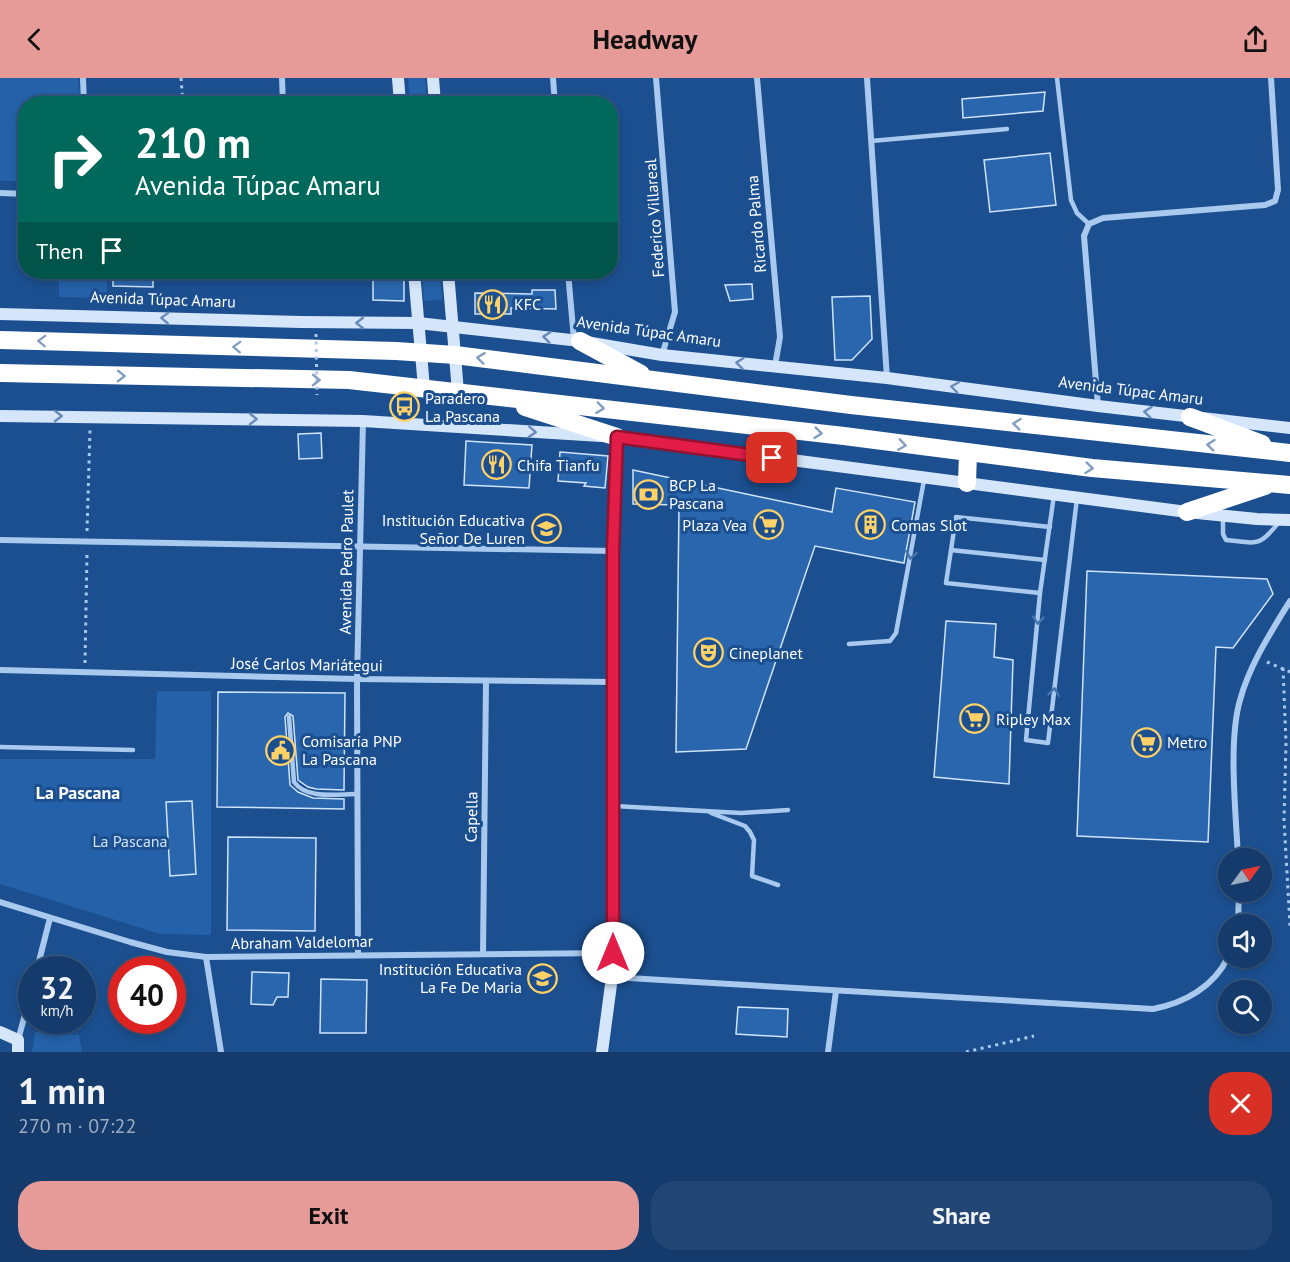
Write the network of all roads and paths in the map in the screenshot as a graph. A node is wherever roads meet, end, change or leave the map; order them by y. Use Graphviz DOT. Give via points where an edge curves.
graph roads {
  1 [pos="83,78"];
  2 [pos="181,78"];
  3 [pos="282,78"];
  4 [pos="398,78"];
  5 [pos="433,78"];
  6 [pos="553,78"];
  7 [pos="656,78"];
  8 [pos="757,78"];
  9 [pos="867,78"];
  10 [pos="1058,78"];
  11 [pos="1271,78"];
  12 [pos="84,96"];
  13 [pos="182,96"];
  14 [pos="283,96"];
  15 [pos="399,96"];
  16 [pos="434,96"];
  17 [pos="554,96"];
  18 [pos="1007,129"];
  19 [pos="871,141"];
  20 [pos="0,194"];
  21 [pos="18,194"];
  22 [pos="1089,224"];
  23 [pos="415,279"];
  24 [pos="449,279"];
  25 [pos="569,279"];
  26 [pos="0,314"];
  27 [pos="418,323"];
  28 [pos="453,327"];
  29 [pos="316,334"];
  30 [pos="0,340"];
  31 [pos="577,341"];
  32 [pos="421,352"];
  33 [pos="455,355"];
  34 [pos="662,355"];
  35 [pos="775,367"];
  36 [pos="0,373"];
  37 [pos="887,378"];
  38 [pos="650,379"];
  39 [pos="424,388"];
  40 [pos="459,392"];
  41 [pos="316,395"];
  42 [pos="487,395"];
  43 [pos="1098,406"];
  44 [pos="0,416"];
  45 [pos="1190,417"];
  46 [pos="363,421"];
  47 [pos="1290,428"];
  48 [pos="617,437"];
  49 [pos="968,453"];
  50 [pos="1288,453"];
  51 [pos="925,477"];
  52 [pos="967,483"];
  53 [pos="1281,484"];
  54 [pos="1054,495"];
  55 [pos="1077,498"];
  56 [pos="1187,512"];
  57 [pos="1223,516"];
  58 [pos="1286,520"];
  59 [pos="1050,527"];
  60 [pos="0,540"];
  61 [pos="360,546"];
  62 [pos="613,550"];
  63 [pos="951,550"];
  64 [pos="1045,560"];
  65 [pos="1040,593"];
  66 [pos="1290,601"];
  67 [pos="849,644"];
  68 [pos="1257,657"];
  69 [pos="1283,669"];
  70 [pos="0,670"];
  71 [pos="1290,672"];
  72 [pos="357,680"];
  73 [pos="486,681"];
  74 [pos="613,682"];
  75 [pos="289,717"];
  76 [pos="0,747"];
  77 [pos="133,750"];
  78 [pos="357,794"];
  79 [pos="614,806"];
  80 [pos="788,810"];
  81 [pos="702,811"];
  82 [pos="1238,848"];
  83 [pos="778,885"];
  84 [pos="0,902"];
  85 [pos="50,918"];
  86 [pos="1290,926"];
  87 [pos="613,953"];
  88 [pos="483,954"];
  89 [pos="358,955"];
  90 [pos="40,956"];
  91 [pos="206,957"];
  92 [pos="1223,968"];
  93 [pos="612,976"];
  94 [pos="836,991"];
  95 [pos="0,1032"];
  96 [pos="1034,1036"];
  97 [pos="18,1046"];
  98 [pos="221,1052"];
  99 [pos="602,1052"];
  100 [pos="828,1052"];
  101 [pos="966,1052"];
  1 -- 12 [label="street"];
  2 -- 13 [label="path"];
  3 -- 14 [label="street"];
  4 -- 15 [label="street"];
  5 -- 16 [label="street"];
  6 -- 17 [label="street"];
  7 -- 34 [label="street, Federico Villareal" via="675,312"];
  8 -- 35 [label="street, Ricardo Palma" via="780,337"];
  9 -- 19 [label="street"];
  10 -- 22 [label="lane" via="1071,200"];
  11 -- 22 [label="street" via="1278,190 1275,201 1265,205 1102,218"];
  18 -- 19 [label="lane"];
  19 -- 37 [label="street"];
  20 -- 21 [label="street"];
  22 -- 43 [label="street" via="1084,236"];
  23 -- 27 [label="street"];
  24 -- 28 [label="street"];
  25 -- 31 [label="street"];
  27 -- 26 [label="street, Avenida Túpac Amaru, one-way"];
  27 -- 28 [label="street, Avenida Túpac Amaru"];
  27 -- 32 [label="street"];
  31 -- 28 [label="street, Avenida Túpac Amaru, one-way"];
  28 -- 33 [label="street"];
  29 -- 41 [label="path, bridge"];
  32 -- 30 [label="highway, one-way"];
  31 -- 34 [label="street, Avenida Túpac Amaru"];
  31 -- 38 [label="highway"];
  32 -- 33 [label="highway"];
  32 -- 39 [label="street"];
  38 -- 33 [label="highway, one-way"];
  33 -- 40 [label="street"];
  35 -- 34 [label="street, Avenida Túpac Amaru, one-way"];
  35 -- 37 [label="street, Avenida Túpac Amaru"];
  36 -- 39 [label="highway, one-way" via="349,380"];
  43 -- 37 [label="street, Avenida Túpac Amaru, one-way"];
  50 -- 38 [label="highway, one-way"];
  39 -- 40 [label="highway"];
  40 -- 42 [label="highway"];
  42 -- 48 [label="highway"];
  42 -- 49 [label="highway, one-way"];
  45 -- 43 [label="street, Avenida Túpac Amaru, one-way"];
  44 -- 46 [label="street, one-way"];
  45 -- 47 [label="street, Avenida Túpac Amaru"];
  45 -- 50 [label="highway"];
  46 -- 48 [label="street, one-way"];
  46 -- 61 [label="street, Avenida Pedro Paulet"];
  48 -- 51 [label="street"];
  48 -- 62 [label="street"];
  49 -- 52 [label="highway"];
  49 -- 53 [label="highway, one-way"];
  51 -- 52 [label="street"];
  51 -- 67 [label="lane, one-way" via="896,633 890,641"];
  52 -- 54 [label="street"];
  53 -- 56 [label="highway"];
  54 -- 55 [label="street"];
  54 -- 59 [label="lane"];
  55 -- 56 [label="street"];
  65 -- 55 [label="lane, one-way" via="1026,740 1048,743"];
  56 -- 57 [label="street"];
  57 -- 58 [label="street"];
  57 -- 58 [label="lane" via="1222,534 1226,540 1257,543"];
  59 -- 63 [label="lane" via="956,516"];
  59 -- 64 [label="lane"];
  60 -- 61 [label="street"];
  61 -- 62 [label="street"];
  61 -- 72 [label="street, Avenida Pedro Paulet"];
  62 -- 74 [label="street"];
  63 -- 64 [label="lane"];
  63 -- 65 [label="lane" via="946,583"];
  64 -- 65 [label="lane"];
  66 -- 68 [label="street"];
  68 -- 69 [label="path"];
  68 -- 82 [label="street" via="1239,702 1234,744"];
  69 -- 71 [label="path"];
  69 -- 86 [label="path" via="1284,820"];
  70 -- 72 [label="street, José Carlos Mariátegui"];
  72 -- 73 [label="street, José Carlos Mariátegui"];
  72 -- 78 [label="street, Avenida Pedro Paulet"];
  73 -- 74 [label="street, José Carlos Mariátegui"];
  73 -- 88 [label="street, Capella"];
  74 -- 79 [label="street"];
  75 -- 78 [label="lane" via="294,782 298,787 320,794"];
  76 -- 77 [label="lane"];
  78 -- 89 [label="street, Avenida Pedro Paulet"];
  79 -- 81 [label="lane"];
  79 -- 87 [label="street"];
  80 -- 81 [label="lane"];
  81 -- 83 [label="lane" via="745,826 754,840 752,876"];
  84 -- 85 [label="street, Abraham Valdelomar"];
  85 -- 90 [label="street"];
  85 -- 91 [label="street, Abraham Valdelomar" via="167,952"];
  87 -- 88 [label="street, Abraham Valdelomar"];
  87 -- 93 [label="street"];
  88 -- 89 [label="street, Abraham Valdelomar"];
  89 -- 91 [label="street, Abraham Valdelomar"];
  91 -- 98 [label="street"];
  92 -- 94 [label="street" via="1195,993 1173,1005 1153,1009"];
  93 -- 94 [label="street"];
  93 -- 99 [label="street"];
  94 -- 100 [label="street"];
  95 -- 97 [label="street"];
  96 -- 101 [label="path"];
}
